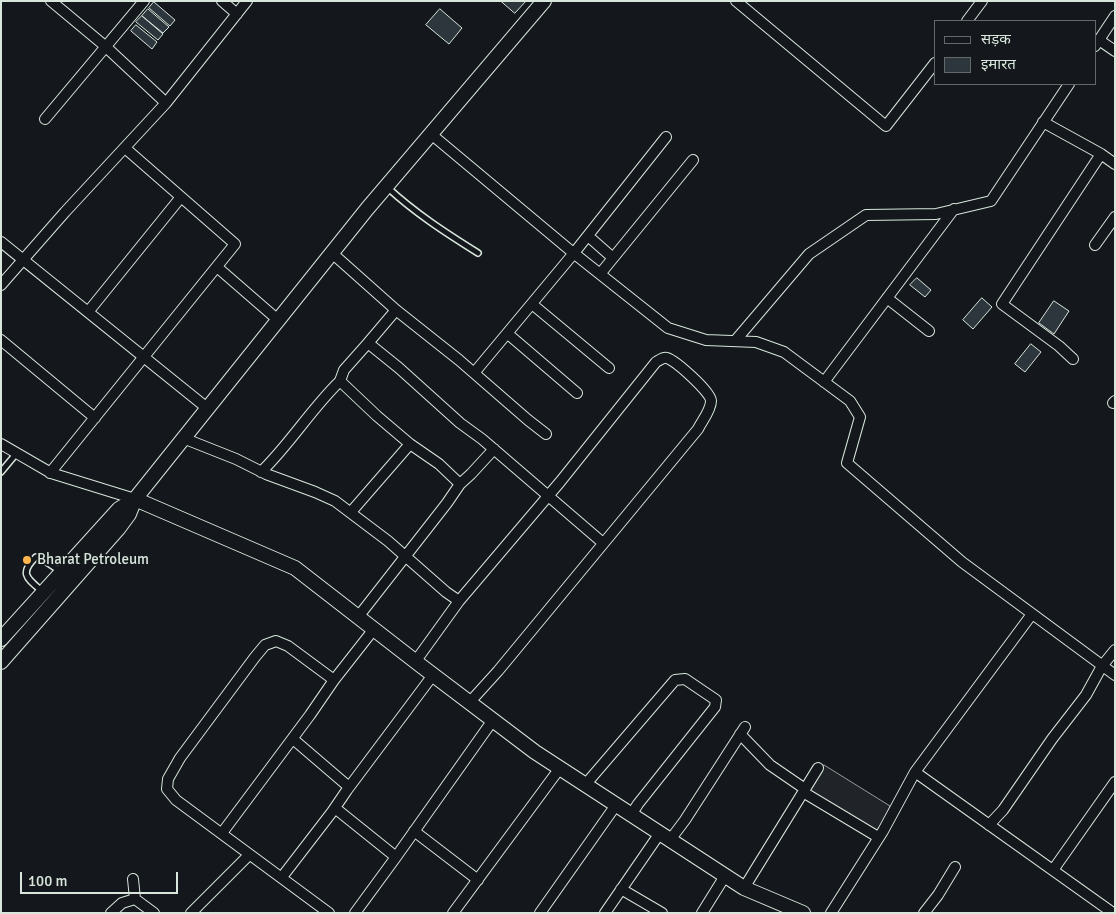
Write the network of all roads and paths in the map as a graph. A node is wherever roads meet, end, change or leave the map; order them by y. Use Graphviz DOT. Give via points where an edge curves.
graph roads {
  1 [pos="51,1"];
  2 [pos="144,1"];
  3 [pos="222,1"];
  4 [pos="247,1"];
  5 [pos="544,1"];
  6 [pos="736,1"];
  7 [pos="982,1"];
  8 [pos="237,14"];
  9 [pos="1115,16"];
  10 [pos="968,20"];
  11 [pos="1097,43"];
  12 [pos="105,46"];
  13 [pos="1115,51"];
  14 [pos="934,64"];
  15 [pos="1068,85"];
  16 [pos="166,102"];
  17 [pos="45,119"];
  18 [pos="1044,122"];
  19 [pos="431,134"];
  20 [pos="666,137"];
  21 [pos="125,148"];
  22 [pos="1101,154"];
  23 [pos="693,160"];
  24 [pos="1115,164"];
  25 [pos="386,187"];
  26 [pos="181,197"];
  27 [pos="954,209"];
  28 [pos="1115,217"];
  29 [pos="588,236"];
  30 [pos="1,242"];
  31 [pos="1095,245"];
  32 [pos="332,253"];
  33 [pos="478,253"];
  34 [pos="574,253"];
  35 [pos="613,258"];
  36 [pos="23,260"];
  37 [pos="217,267"];
  38 [pos="600,274"];
  39 [pos="1,285"];
  40 [pos="887,298"];
  41 [pos="532,304"];
  42 [pos="396,310"];
  43 [pos="88,312"];
  44 [pos="278,320"];
  45 [pos="929,331"];
  46 [pos="508,334"];
  47 [pos="1,340"];
  48 [pos="735,341"];
  49 [pos="368,343"];
  50 [pos="145,358"];
  51 [pos="1073,359"];
  52 [pos="609,368"];
  53 [pos="474,372"];
  54 [pos="340,381"];
  55 [pos="824,382"];
  56 [pos="577,393"];
  57 [pos="207,408"];
  58 [pos="95,418"];
  59 [pos="546,434"];
  60 [pos="183,438"];
  61 [pos="1,444"];
  62 [pos="410,444"];
  63 [pos="494,449"];
  64 [pos="16,454"];
  65 [pos="1,472"];
  66 [pos="261,472"];
  67 [pos="50,473"];
  68 [pos="460,484"];
  69 [pos="548,497"];
  70 [pos="134,498"];
  71 [pos="351,512"];
  72 [pos="603,543"];
  73 [pos="406,556"];
  74 [pos="62,572"];
  75 [pos="43,593"];
  76 [pos="459,601"];
  77 [pos="1032,614"];
  78 [pos="358,617"];
  79 [pos="374,629"];
  80 [pos="1,639"];
  81 [pos="1115,650"];
  82 [pos="1,662"];
  83 [pos="415,662"];
  84 [pos="1102,666"];
  85 [pos="433,675"];
  86 [pos="1115,675"];
  87 [pos="334,680"];
  88 [pos="469,702"];
  89 [pos="493,720"];
  90 [pos="293,739"];
  91 [pos="560,768"];
  92 [pos="818,768"];
  93 [pos="915,772"];
  94 [pos="1115,782"];
  95 [pos="585,785"];
  96 [pos="349,787"];
  97 [pos="804,790"];
  98 [pos="616,805"];
  99 [pos="335,808"];
  100 [pos="631,815"];
  101 [pos="989,825"];
  102 [pos="414,831"];
  103 [pos="222,833"];
  104 [pos="665,836"];
  105 [pos="878,837"];
  106 [pos="250,855"];
  107 [pos="396,857"];
  108 [pos="955,866"];
  109 [pos="1053,870"];
  110 [pos="725,876"];
  111 [pos="282,878"];
  112 [pos="133,879"];
  113 [pos="478,880"];
  114 [pos="744,888"];
  115 [pos="621,889"];
  116 [pos="135,899"];
  117 [pos="111,913"];
  118 [pos="154,913"];
  119 [pos="191,913"];
  120 [pos="329,913"];
  121 [pos="355,913"];
  122 [pos="453,913"];
  123 [pos="540,913"];
  124 [pos="605,913"];
  125 [pos="662,913"];
  126 [pos="702,913"];
  127 [pos="803,913"];
  128 [pos="830,913"];
  129 [pos="924,913"];
  130 [pos="1113,913"];
  1 -- 12 [label="street"];
  2 -- 12 [label="street"];
  3 -- 8 [label="street"];
  4 -- 8 [label="street"];
  5 -- 19 [label="street"];
  6 -- 14 [label="street" via="886,126"];
  7 -- 10 [label="street"];
  8 -- 16 [label="street"];
  9 -- 11 [label="street"];
  11 -- 13 [label="street"];
  12 -- 16 [label="street"];
  12 -- 17 [label="street"];
  15 -- 18 [label="street"];
  16 -- 21 [label="street"];
  18 -- 22 [label="street"];
  18 -- 27 [label="street" via="991,201"];
  19 -- 25 [label="street"];
  19 -- 34 [label="street"];
  20 -- 29 [label="street"];
  21 -- 26 [label="street"];
  21 -- 36 [label="street"];
  22 -- 24 [label="street"];
  22 -- 51 [label="street" via="1002,304"];
  23 -- 35 [label="street"];
  25 -- 32 [label="street"];
  25 -- 33 [label="lane" via="438,228"];
  26 -- 37 [label="street" via="235,244"];
  26 -- 43 [label="street"];
  27 -- 40 [label="street"];
  27 -- 48 [label="street" via="936,214 866,215 809,254"];
  28 -- 31 [label="street"];
  29 -- 34 [label="street"];
  29 -- 35 [label="street"];
  30 -- 36 [label="street"];
  32 -- 42 [label="street"];
  32 -- 44 [label="street"];
  34 -- 38 [label="street"];
  34 -- 41 [label="street"];
  35 -- 38 [label="street"];
  36 -- 39 [label="street"];
  36 -- 43 [label="street"];
  37 -- 44 [label="street"];
  37 -- 50 [label="street"];
  38 -- 48 [label="street" via="668,328 706,340"];
  40 -- 45 [label="street"];
  40 -- 55 [label="street"];
  41 -- 46 [label="street"];
  41 -- 52 [label="street"];
  42 -- 49 [label="street"];
  42 -- 53 [label="street"];
  43 -- 50 [label="street"];
  44 -- 57 [label="street"];
  46 -- 53 [label="street"];
  46 -- 56 [label="street"];
  47 -- 58 [label="street"];
  48 -- 55 [label="street" via="756,342 784,352"];
  49 -- 54 [label="street" via="344,370"];
  49 -- 63 [label="street"];
  50 -- 57 [label="street"];
  50 -- 58 [label="street"];
  53 -- 59 [label="street"];
  54 -- 62 [label="street"];
  54 -- 66 [label="street"];
  55 -- 77 [label="street" via="850,401 860,417 847,463 962,562"];
  57 -- 60 [label="street"];
  58 -- 67 [label="street"];
  60 -- 66 [label="street"];
  60 -- 70 [label="street"];
  61 -- 64 [label="street"];
  62 -- 68 [label="street"];
  62 -- 71 [label="street"];
  63 -- 68 [label="street"];
  63 -- 69 [label="street"];
  64 -- 65 [label="lane"];
  64 -- 67 [label="street"];
  66 -- 71 [label="street" via="315,492"];
  67 -- 70 [label="street"];
  68 -- 73 [label="street"];
  69 -- 72 [label="street"];
  69 -- 72 [label="street" via="656,362 667,358 681,367 711,396 710,408 698,429"];
  69 -- 76 [label="street"];
  70 -- 74 [label="street" via="119,509"];
  70 -- 78 [label="street" via="295,568"];
  70 -- 82 [label="street" via="129,514 118,529"];
  71 -- 73 [label="street"];
  72 -- 88 [label="street"];
  73 -- 76 [label="street"];
  73 -- 78 [label="street"];
  74 -- 75 [label="street"];
  74 -- 75 [label="lane" via="39,557 32,562 26,578"];
  75 -- 80 [label="street"];
  76 -- 83 [label="street"];
  77 -- 84 [label="street"];
  77 -- 93 [label="street"];
  78 -- 79 [label="street"];
  79 -- 83 [label="street"];
  79 -- 87 [label="street"];
  81 -- 84 [label="street"];
  83 -- 85 [label="street"];
  84 -- 86 [label="street"];
  84 -- 101 [label="street" via="1086,695"];
  85 -- 88 [label="street"];
  85 -- 96 [label="street"];
  87 -- 90 [label="street"];
  87 -- 103 [label="street" via="288,646 276,641 265,645 180,758 166,789"];
  88 -- 89 [label="street"];
  89 -- 91 [label="street"];
  89 -- 102 [label="street"];
  90 -- 96 [label="street"];
  90 -- 103 [label="street"];
  91 -- 95 [label="street"];
  91 -- 113 [label="street"];
  92 -- 97 [label="street"];
  93 -- 101 [label="street"];
  93 -- 105 [label="street"];
  94 -- 109 [label="street"];
  95 -- 98 [label="street"];
  95 -- 100 [label="street" via="675,680 685,679 716,700 715,706"];
  96 -- 99 [label="street"];
  97 -- 104 [label="street" via="770,765 743,730 685,820"];
  97 -- 105 [label="street"];
  97 -- 114 [label="street"];
  98 -- 100 [label="street"];
  98 -- 123 [label="street"];
  99 -- 107 [label="street"];
  99 -- 111 [label="street"];
  100 -- 104 [label="street"];
  101 -- 109 [label="street"];
  102 -- 107 [label="street"];
  102 -- 113 [label="street"];
  103 -- 106 [label="street"];
  104 -- 110 [label="street"];
  104 -- 115 [label="street"];
  105 -- 128 [label="street"];
  106 -- 111 [label="street"];
  106 -- 119 [label="street"];
  107 -- 121 [label="street"];
  108 -- 129 [label="street"];
  109 -- 130 [label="street"];
  110 -- 114 [label="street"];
  110 -- 126 [label="street"];
  111 -- 120 [label="street"];
  112 -- 116 [label="street"];
  113 -- 122 [label="street"];
  114 -- 127 [label="street"];
  115 -- 124 [label="street"];
  115 -- 125 [label="street"];
  116 -- 117 [label="street" via="122,903"];
  116 -- 118 [label="street"];
}
